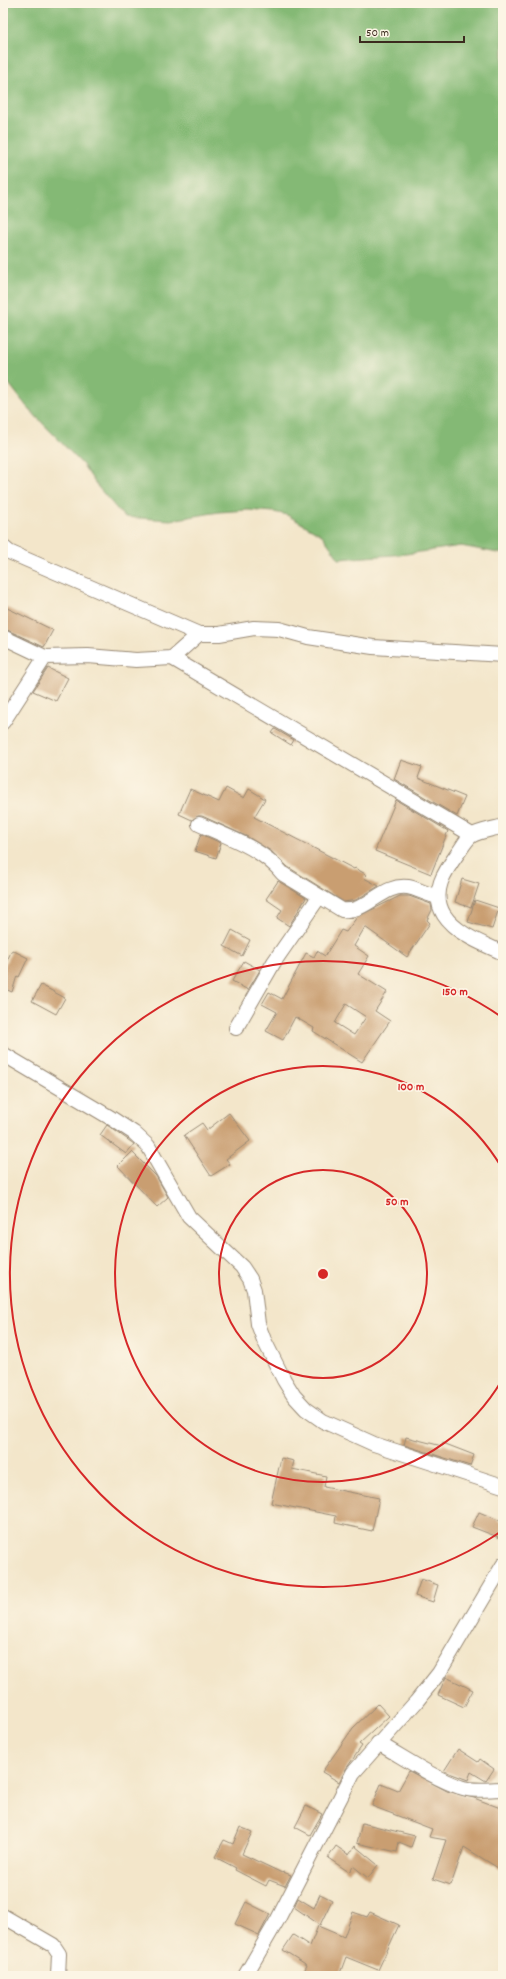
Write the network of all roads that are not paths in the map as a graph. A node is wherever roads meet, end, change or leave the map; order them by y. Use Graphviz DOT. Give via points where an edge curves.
graph roads {
  1 [pos="3,547"];
  2 [pos="199,634"];
  3 [pos="3,637"];
  4 [pos="503,655"];
  5 [pos="44,657"];
  6 [pos="172,658"];
  7 [pos="3,722"];
  8 [pos="199,824"];
  9 [pos="503,826"];
  10 [pos="472,836"];
  11 [pos="319,896"];
  12 [pos="438,897"];
  13 [pos="503,953"];
  14 [pos="236,1028"];
  15 [pos="3,1054"];
  16 [pos="503,1486"];
  17 [pos="503,1565"];
  18 [pos="378,1742"];
  19 [pos="503,1789"];
  20 [pos="3,1916"];
  21 [pos="58,1976"];
  22 [pos="245,1976"];
  1 -- 2 [label="street"];
  2 -- 4 [label="street" via="220,634 254,628 374,647"];
  2 -- 6 [label="street"];
  3 -- 5 [label="street"];
  5 -- 6 [label="street" via="88,656 136,660"];
  5 -- 7 [label="street"];
  6 -- 10 [label="street"];
  8 -- 11 [label="street" via="249,846 276,865 283,874"];
  9 -- 10 [label="street"];
  10 -- 12 [label="street" via="446,869 439,884"];
  11 -- 12 [label="street" via="335,908 347,911 395,888 409,887"];
  11 -- 14 [label="street" via="274,962"];
  12 -- 13 [label="street" via="444,915 457,928"];
  15 -- 16 [label="street" via="111,1118 148,1146 189,1217 242,1267 250,1279 254,1290 258,1324 264,1340 284,1380 306,1409 323,1422 374,1444"];
  17 -- 18 [label="street" via="439,1673"];
  18 -- 19 [label="street" via="460,1787 471,1790"];
  18 -- 22 [label="street" via="353,1772 278,1919"];
  20 -- 21 [label="street" via="53,1945 59,1954"];
}
